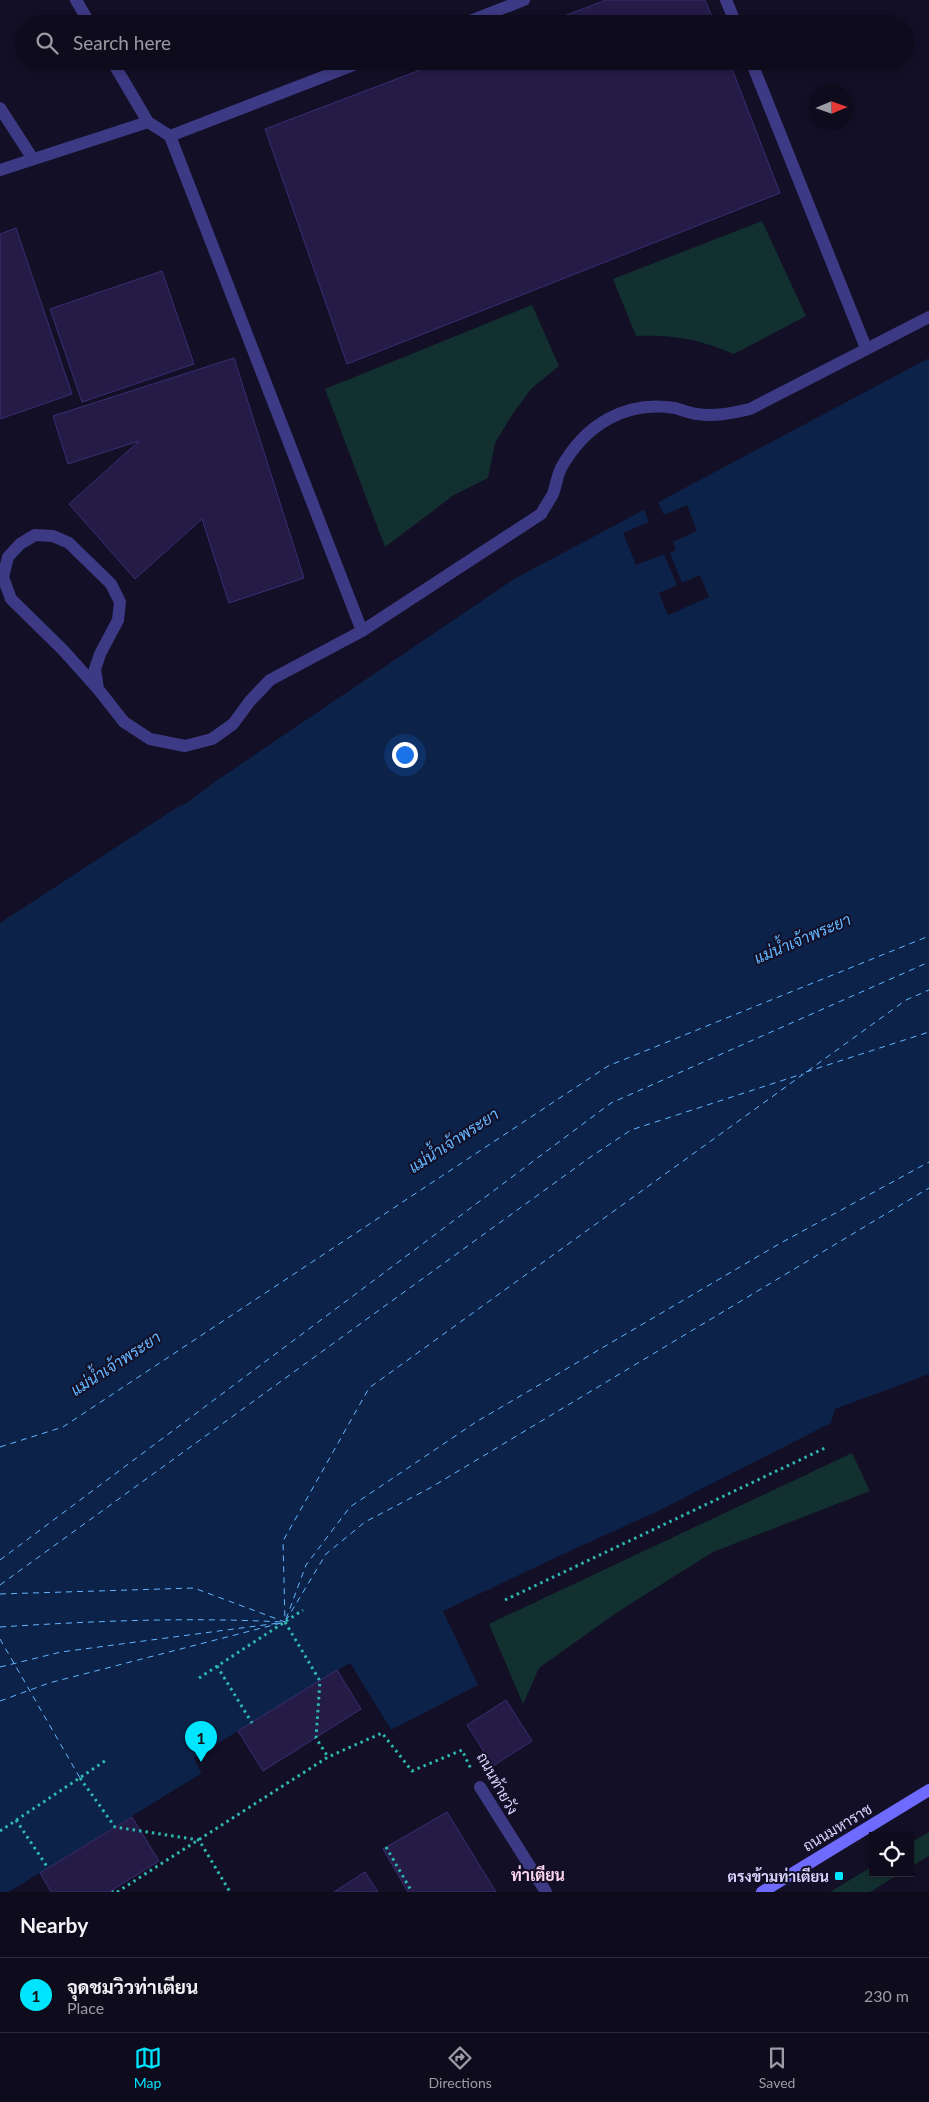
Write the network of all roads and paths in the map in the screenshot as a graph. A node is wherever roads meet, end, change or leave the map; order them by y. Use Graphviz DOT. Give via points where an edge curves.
graph roads {
  1 [pos="76,0"];
  2 [pos="524,0"];
  3 [pos="726,0"];
  4 [pos="85,15"];
  5 [pos="485,15"];
  6 [pos="732,15"];
  7 [pos="117,70"];
  8 [pos="341,70"];
  9 [pos="755,70"];
  10 [pos="0,108"];
  11 [pos="148,122"];
  12 [pos="170,136"];
  13 [pos="33,159"];
  14 [pos="0,170"];
  15 [pos="929,317"];
  16 [pos="866,348"];
  17 [pos="362,631"];
  18 [pos="98,689"];
  19 [pos="825,1448"];
  20 [pos="505,1600"];
  21 [pos="303,1610"];
  22 [pos="285,1622"];
  23 [pos="217,1666"];
  24 [pos="199,1678"];
  25 [pos="252,1723"];
  26 [pos="328,1757"];
  27 [pos="105,1761"];
  28 [pos="80,1778"];
  29 [pos="480,1787"];
  30 [pos="929,1790"];
  31 [pos="16,1820"];
  32 [pos="0,1831"];
  33 [pos="199,1840"];
  34 [pos="386,1847"];
  35 [pos="48,1868"];
  36 [pos="118,1892"];
  37 [pos="230,1892"];
  38 [pos="412,1892"];
  39 [pos="546,1892"];
  40 [pos="762,1892"];
  1 -- 4 [label="street"];
  2 -- 5 [label="street"];
  3 -- 6 [label="street"];
  7 -- 11 [label="street"];
  8 -- 12 [label="street"];
  9 -- 16 [label="street"];
  10 -- 13 [label="street"];
  11 -- 12 [label="street"];
  11 -- 13 [label="street"];
  12 -- 17 [label="street"];
  13 -- 14 [label="street"];
  15 -- 16 [label="street"];
  16 -- 17 [label="street" via="750,409 724,415 648,407 620,412 596,426 574,448 541,514"];
  17 -- 18 [label="street" via="270,680 233,724 212,740 185,746 150,739 124,722"];
  18 -- 18 [label="street" via="11,599 3,577 8,557 20,544 35,536 53,536 69,543 111,584 120,602 118,620 95,669"];
  19 -- 20 [label="path"];
  21 -- 22 [label="path"];
  22 -- 23 [label="path"];
  22 -- 26 [label="path" via="320,1681 316,1738"];
  23 -- 24 [label="path"];
  23 -- 25 [label="path"];
  26 -- 29 [label="path, ถนนท้ายวัง" via="382,1733 412,1771 462,1750"];
  26 -- 33 [label="path"];
  27 -- 28 [label="path"];
  28 -- 31 [label="path"];
  28 -- 33 [label="path" via="115,1827"];
  29 -- 39 [label="street, ถนนท้ายวัง"];
  30 -- 40 [label="street, ถนนมหาราช"];
  31 -- 32 [label="path"];
  31 -- 35 [label="path"];
  33 -- 36 [label="path"];
  33 -- 37 [label="path"];
  34 -- 38 [label="path"];
}
